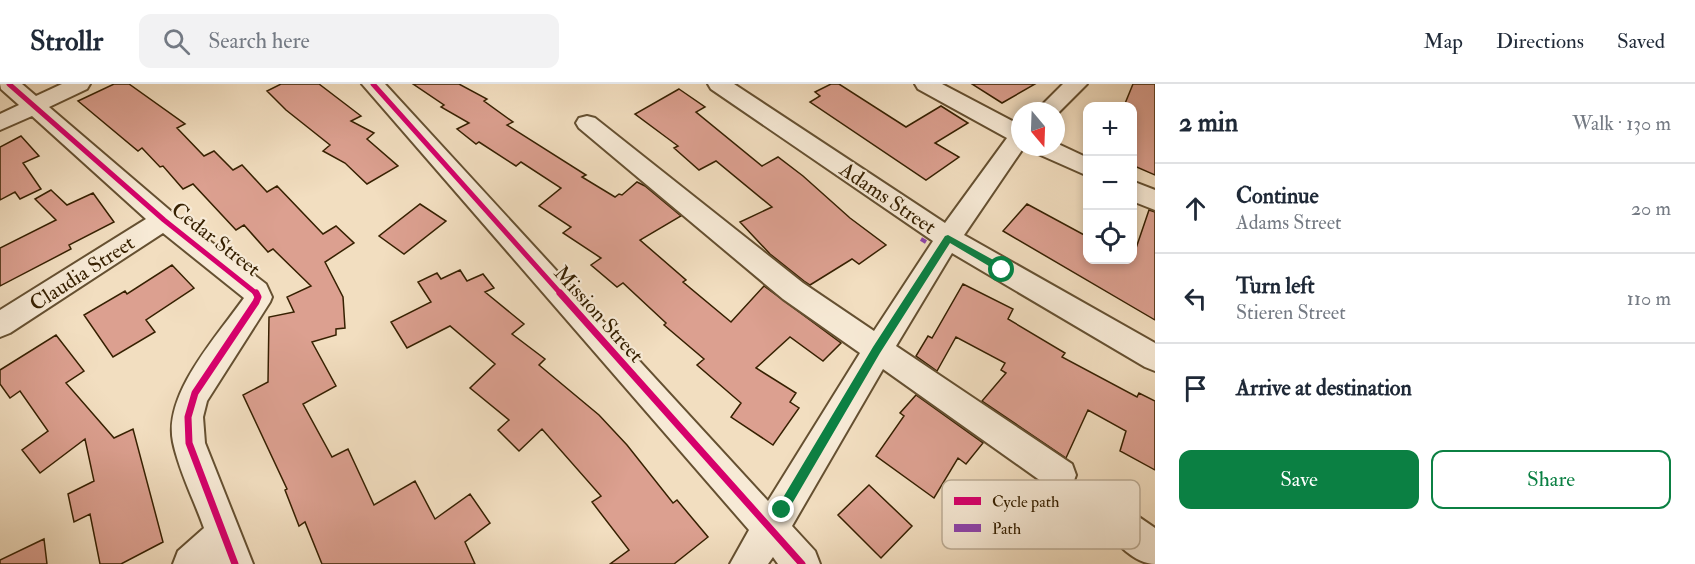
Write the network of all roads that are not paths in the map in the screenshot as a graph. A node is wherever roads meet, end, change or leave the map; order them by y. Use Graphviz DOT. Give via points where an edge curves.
graph roads {
  1 [pos="9,84"];
  2 [pos="79,84"];
  3 [pos="373,84"];
  4 [pos="719,84"];
  5 [pos="926,84"];
  6 [pos="1076,84"];
  7 [pos="1057,102"];
  8 [pos="35,106"];
  9 [pos="0,123"];
  10 [pos="587,123"];
  11 [pos="1011,131"];
  12 [pos="1011,148"];
  13 [pos="1063,156"];
  14 [pos="1083,166"];
  15 [pos="1137,192"];
  16 [pos="1155,201"];
  17 [pos="164,220"];
  18 [pos="948,238"];
  19 [pos="0,325"];
  20 [pos="877,350"];
  21 [pos="1155,358"];
  22 [pos="1060,475"];
  23 [pos="770,529"];
  24 [pos="1140,538"];
  25 [pos="229,549"];
  26 [pos="1155,549"];
  27 [pos="190,564"];
  28 [pos="748,564"];
  29 [pos="802,564"];
  1 -- 8 [label="street, Cedar Street"];
  2 -- 8 [label="street"];
  3 -- 23 [label="street, Mission Street"];
  4 -- 18 [label="street, Adams Street"];
  5 -- 11 [label="street"];
  6 -- 7 [label="street"];
  8 -- 9 [label="street"];
  8 -- 17 [label="street, Cedar Street"];
  10 -- 20 [label="street" via="793,291"];
  12 -- 18 [label="street"];
  13 -- 14 [label="street"];
  15 -- 16 [label="street"];
  17 -- 19 [label="street, Claudia Street"];
  17 -- 25 [label="street, Cedar Street" via="258,297 195,393 186,422 189,443"];
  18 -- 20 [label="street"];
  18 -- 21 [label="street, Adams Street"];
  20 -- 22 [label="street"];
  20 -- 23 [label="street"];
  23 -- 28 [label="street"];
  23 -- 29 [label="street, Mission Street"];
  24 -- 26 [label="street"];
  25 -- 27 [label="street"];
}
